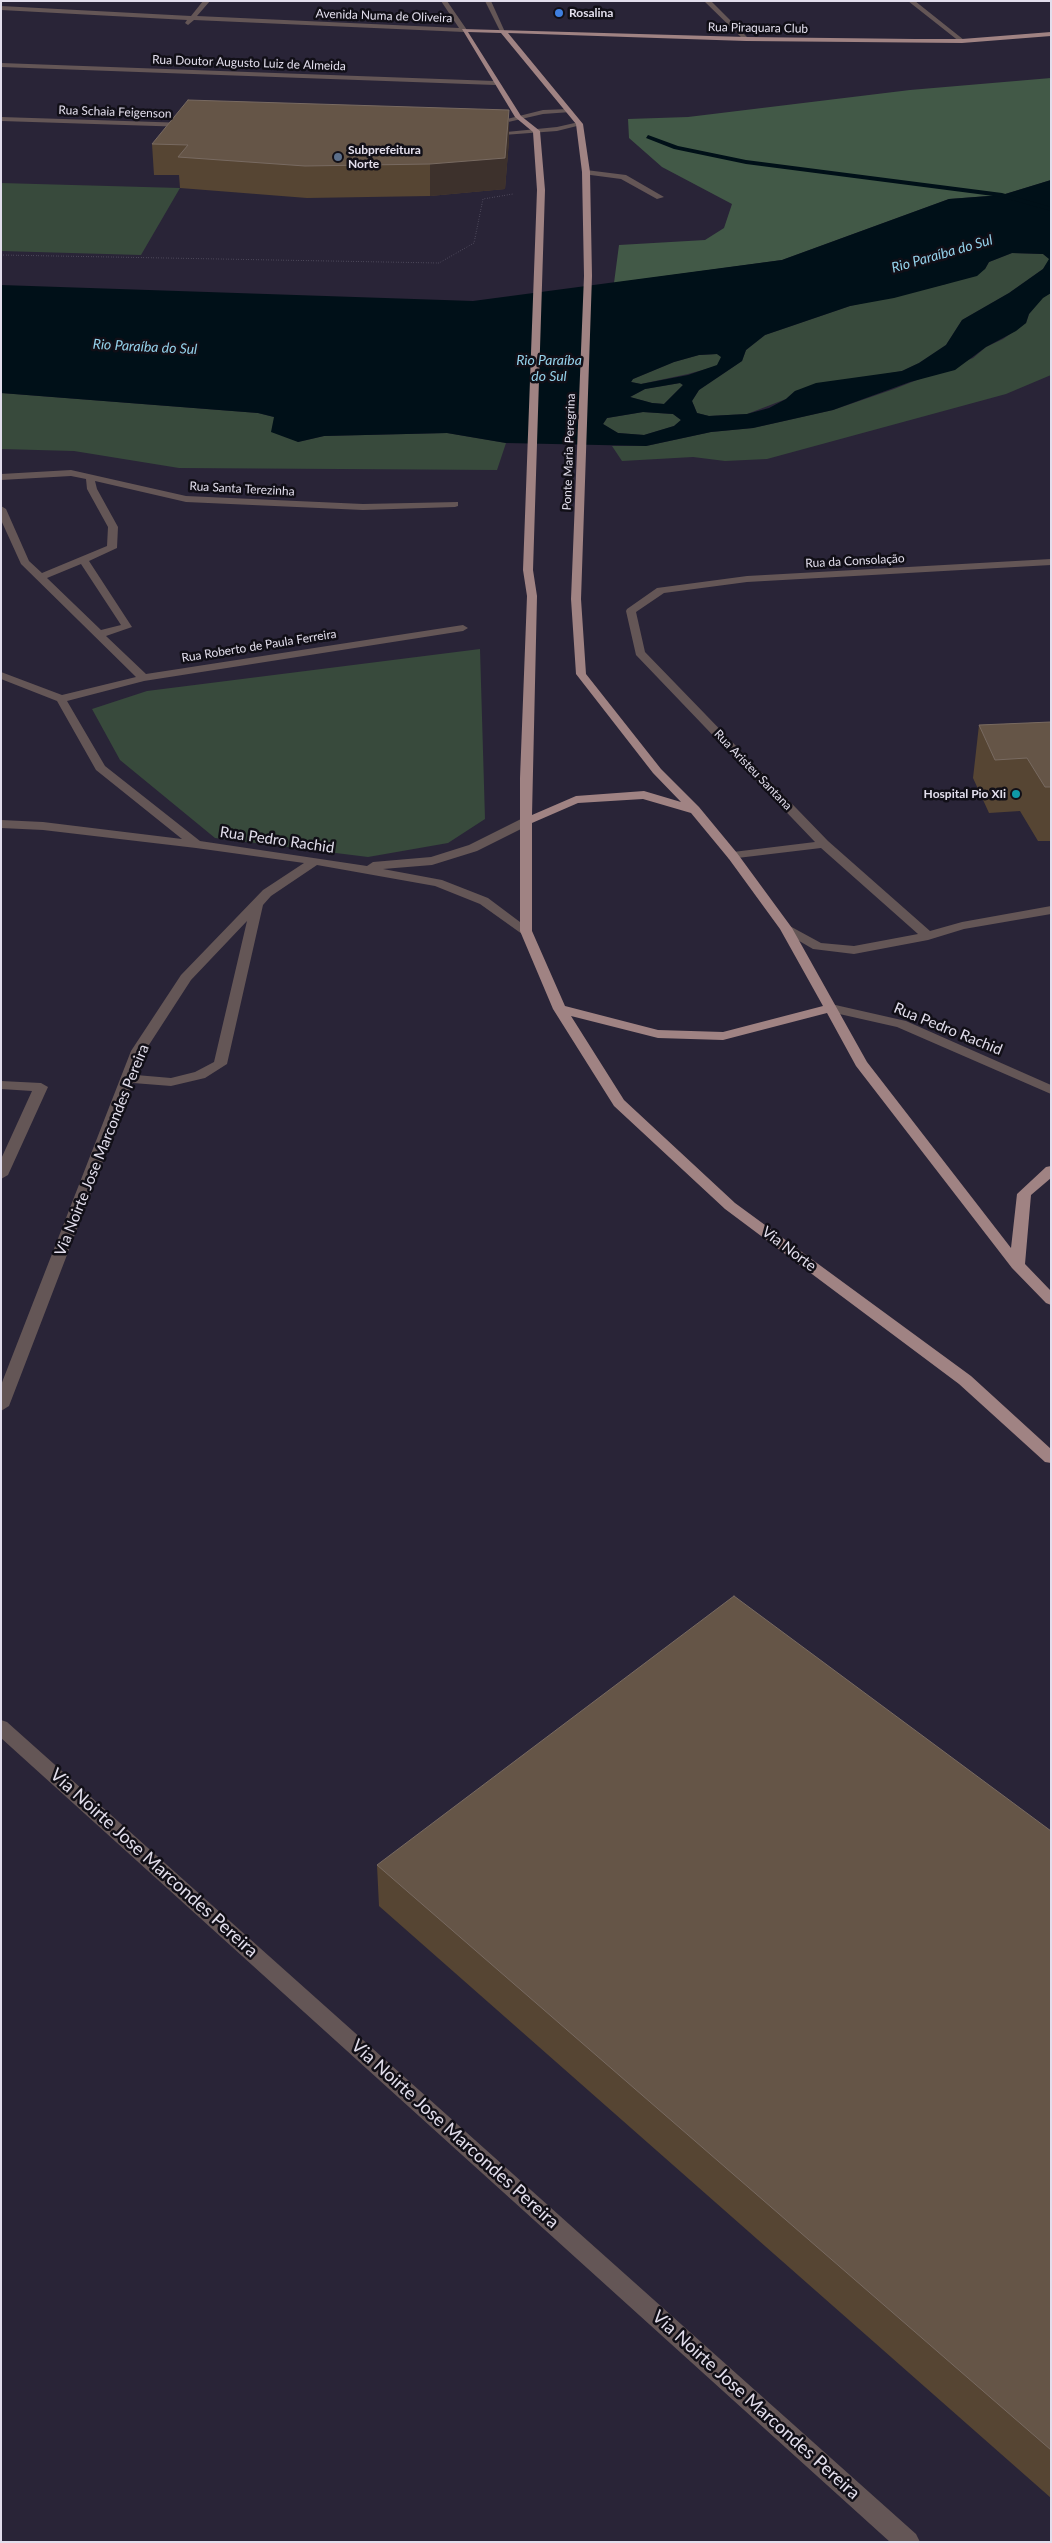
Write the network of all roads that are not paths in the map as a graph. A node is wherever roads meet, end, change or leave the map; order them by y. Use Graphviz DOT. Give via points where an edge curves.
graph roads {
  1 [pos="207,1"];
  2 [pos="444,1"];
  3 [pos="488,1"];
  4 [pos="707,1"];
  5 [pos="912,1"];
  6 [pos="1,8"];
  7 [pos="1,14"];
  8 [pos="189,21"];
  9 [pos="464,30"];
  10 [pos="503,31"];
  11 [pos="1051,34"];
  12 [pos="746,40"];
  13 [pos="962,41"];
  14 [pos="1,65"];
  15 [pos="495,83"];
  16 [pos="569,112"];
  17 [pos="518,117"];
  18 [pos="1,119"];
  19 [pos="579,124"];
  20 [pos="487,125"];
  21 [pos="200,126"];
  22 [pos="536,131"];
  23 [pos="485,134"];
  24 [pos="586,172"];
  25 [pos="660,197"];
  26 [pos="1,477"];
  27 [pos="90,477"];
  28 [pos="455,504"];
  29 [pos="1,509"];
  30 [pos="83,560"];
  31 [pos="1051,562"];
  32 [pos="41,577"];
  33 [pos="661,590"];
  34 [pos="463,628"];
  35 [pos="100,634"];
  36 [pos="1,675"];
  37 [pos="144,678"];
  38 [pos="61,699"];
  39 [pos="695,810"];
  40 [pos="527,821"];
  41 [pos="1,824"];
  42 [pos="196,844"];
  43 [pos="824,844"];
  44 [pos="733,856"];
  45 [pos="314,862"];
  46 [pos="354,867"];
  47 [pos="257,904"];
  48 [pos="1051,910"];
  49 [pos="786,928"];
  50 [pos="526,931"];
  51 [pos="928,936"];
  52 [pos="560,1008"];
  53 [pos="831,1008"];
  54 [pos="128,1078"];
  55 [pos="1,1084"];
  56 [pos="1051,1090"];
  57 [pos="1051,1170"];
  58 [pos="1,1175"];
  59 [pos="1016,1265"];
  60 [pos="1051,1300"];
  61 [pos="1,1406"];
  62 [pos="1051,1458"];
  63 [pos="1,1727"];
  64 [pos="908,2542"];
  1 -- 8 [label="street"];
  2 -- 9 [label="street"];
  3 -- 10 [label="street"];
  4 -- 12 [label="street"];
  5 -- 13 [label="street"];
  6 -- 8 [label="street, Avenida Numa de Oliveira"];
  7 -- 8 [label="street, Avenida Numa de Oliveira"];
  8 -- 9 [label="street, Avenida Numa de Oliveira"];
  9 -- 10 [label="main road, Rua Piraquara Club"];
  9 -- 15 [label="main road"];
  10 -- 12 [label="main road, Rua Piraquara Club"];
  10 -- 16 [label="main road"];
  11 -- 13 [label="main road, Rua Piraquara Club"];
  12 -- 13 [label="main road, Rua Piraquara Club"];
  14 -- 15 [label="street, Rua Doutor Augusto Luiz de Almeida"];
  15 -- 17 [label="main road"];
  16 -- 17 [label="street" via="543,112"];
  16 -- 19 [label="main road"];
  17 -- 20 [label="street"];
  17 -- 22 [label="main road"];
  18 -- 21 [label="street, Rua Schaia Feigenson"];
  19 -- 22 [label="street"];
  19 -- 24 [label="main road, Ponte Maria Peregrina"];
  22 -- 23 [label="street"];
  22 -- 40 [label="main road" via="541,190 528,570 532,596"];
  24 -- 25 [label="street" via="623,177"];
  24 -- 39 [label="main road, Ponte Maria Peregrina" via="588,276 576,599 582,674 657,771"];
  26 -- 27 [label="street, Rua Santa Terezinha" via="71,473"];
  27 -- 28 [label="street, Rua Santa Terezinha" via="186,499 363,507"];
  27 -- 30 [label="street" via="92,489 114,527 112,548"];
  29 -- 32 [label="street" via="26,562"];
  30 -- 32 [label="street"];
  30 -- 35 [label="street" via="127,626"];
  31 -- 33 [label="street, Rua da Consolação" via="747,579"];
  32 -- 35 [label="street"];
  33 -- 43 [label="street, Rua Aristeu Santana" via="631,611 640,653"];
  34 -- 37 [label="street, Rua Roberto de Paula Ferreira"];
  35 -- 37 [label="street"];
  36 -- 38 [label="street"];
  37 -- 38 [label="street, Rua Roberto de Paula Ferreira"];
  38 -- 42 [label="street" via="100,768"];
  39 -- 40 [label="main road" via="644,795 576,800"];
  39 -- 44 [label="main road, Ponte Maria Peregrina"];
  40 -- 46 [label="street" via="473,848 432,861"];
  40 -- 50 [label="main road"];
  41 -- 42 [label="street, Rua Pedro Rachid"];
  42 -- 45 [label="street, Rua Pedro Rachid"];
  43 -- 44 [label="street"];
  43 -- 51 [label="street, Rua Aristeu Santana"];
  44 -- 49 [label="main road, Ponte Maria Peregrina"];
  45 -- 46 [label="street, Rua Pedro Rachid"];
  45 -- 47 [label="street, Via Noirte Jose Marcondes Pereira" via="267,893"];
  46 -- 50 [label="street" via="438,883 484,901"];
  47 -- 54 [label="street, Via Noirte Jose Marcondes Pereira" via="186,978 138,1051"];
  47 -- 54 [label="street" via="220,1064 200,1075 170,1082"];
  48 -- 51 [label="street" via="962,926"];
  49 -- 51 [label="street" via="818,946 854,950"];
  49 -- 53 [label="main road, Ponte Maria Peregrina"];
  50 -- 52 [label="main road, Via Norte"];
  52 -- 53 [label="main road" via="658,1034 723,1036"];
  52 -- 62 [label="main road, Via Norte" via="619,1103 730,1206 965,1380"];
  53 -- 56 [label="street, Rua Pedro Rachid" via="901,1024"];
  53 -- 59 [label="main road" via="862,1063"];
  54 -- 61 [label="street, Via Noirte Jose Marcondes Pereira"];
  55 -- 58 [label="street" via="41,1087"];
  57 -- 59 [label="main road" via="1024,1194"];
  59 -- 60 [label="main road"];
  63 -- 64 [label="street, Via Noirte Jose Marcondes Pereira"];
}
